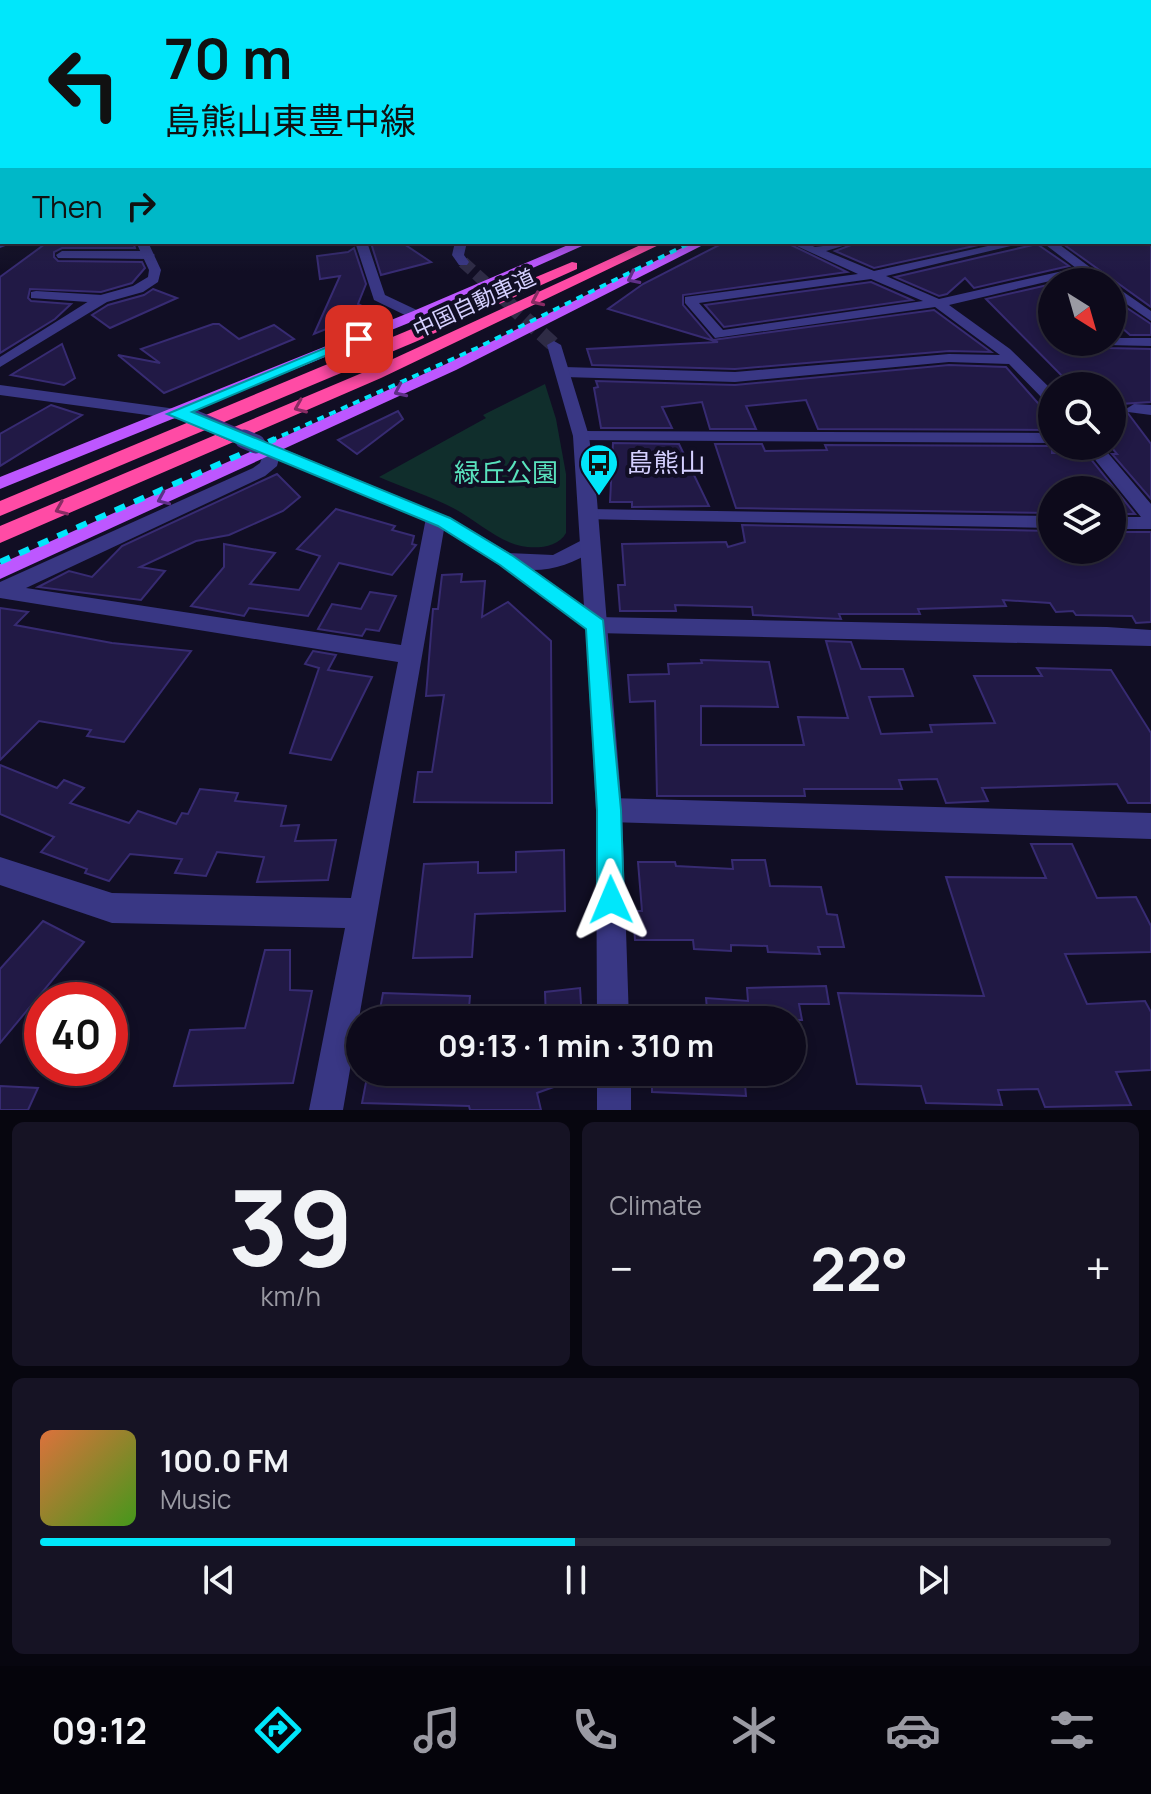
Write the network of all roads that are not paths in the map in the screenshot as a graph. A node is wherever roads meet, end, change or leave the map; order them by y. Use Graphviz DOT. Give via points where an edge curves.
graph roads {
  1 [pos="362,244"];
  2 [pos="461,244"];
  3 [pos="580,244"];
  4 [pos="618,244"];
  5 [pos="654,244"];
  6 [pos="699,244"];
  7 [pos="800,244"];
  8 [pos="842,244"];
  9 [pos="1012,244"];
  10 [pos="1051,244"];
  11 [pos="145,249"];
  12 [pos="816,250"];
  13 [pos="62,255"];
  14 [pos="463,262"];
  15 [pos="1085,268"];
  16 [pos="875,275"];
  17 [pos="1038,284"];
  18 [pos="36,295"];
  19 [pos="1126,298"];
  20 [pos="102,299"];
  21 [pos="938,303"];
  22 [pos="416,315"];
  23 [pos="1151,317"];
  24 [pos="1126,342"];
  25 [pos="1151,342"];
  26 [pos="554,345"];
  27 [pos="1013,360"];
  28 [pos="0,363"];
  29 [pos="564,372"];
  30 [pos="1038,385"];
  31 [pos="0,390"];
  32 [pos="183,415"];
  33 [pos="581,436"];
  34 [pos="1038,438"];
  35 [pos="264,447"];
  36 [pos="1105,460"];
  37 [pos="0,483"];
  38 [pos="0,509"];
  39 [pos="588,515"];
  40 [pos="1151,516"];
  41 [pos="436,518"];
  42 [pos="1038,522"];
  43 [pos="1126,523"];
  44 [pos="1151,523"];
  45 [pos="0,535"];
  46 [pos="588,544"];
  47 [pos="506,560"];
  48 [pos="0,572"];
  49 [pos="0,591"];
  50 [pos="596,625"];
  51 [pos="1151,638"];
  52 [pos="409,655"];
  53 [pos="609,810"];
  54 [pos="1151,826"];
  55 [pos="4,878"];
  56 [pos="361,913"];
  57 [pos="613,1006"];
  58 [pos="614,1086"];
  59 [pos="326,1110"];
  60 [pos="614,1110"];
  1 -- 22 [label="street" via="379,297"];
  2 -- 14 [label="street" via="458,255"];
  3 -- 22 [label="main road"];
  4 -- 38 [label="highway, 中国自動車道" via="409,338"];
  5 -- 45 [label="highway, 中国自動車道, one-way" via="375,374"];
  6 -- 35 [label="main road, one-way" via="516,337"];
  7 -- 12 [label="street"];
  8 -- 12 [label="street"];
  9 -- 16 [label="street"];
  10 -- 15 [label="street"];
  11 -- 13 [label="street"];
  11 -- 20 [label="street" via="154,279"];
  12 -- 16 [label="street"];
  16 -- 21 [label="street"];
  16 -- 21 [label="street" via="690,300 720,335"];
  17 -- 21 [label="street"];
  18 -- 20 [label="street"];
  19 -- 23 [label="street"];
  20 -- 28 [label="street"];
  21 -- 27 [label="street"];
  22 -- 32 [label="main road"];
  24 -- 25 [label="street"];
  26 -- 29 [label="street"];
  27 -- 29 [label="street" via="949,358 735,377"];
  27 -- 30 [label="street"];
  29 -- 33 [label="street"];
  31 -- 32 [label="street"];
  32 -- 35 [label="street, bridge"];
  32 -- 37 [label="main road"];
  33 -- 34 [label="street"];
  33 -- 39 [label="street"];
  35 -- 41 [label="street"];
  35 -- 48 [label="main road, one-way"];
  35 -- 49 [label="street" via="268,466 259,472"];
  36 -- 40 [label="street"];
  39 -- 42 [label="street"];
  39 -- 46 [label="street"];
  41 -- 47 [label="street"];
  41 -- 52 [label="street"];
  43 -- 44 [label="street"];
  46 -- 47 [label="street" via="547,566"];
  46 -- 50 [label="street"];
  47 -- 50 [label="street"];
  49 -- 52 [label="street"];
  50 -- 51 [label="street"];
  50 -- 53 [label="street"];
  52 -- 56 [label="street"];
  53 -- 54 [label="street"];
  53 -- 57 [label="street"];
  55 -- 56 [label="street" via="112,908"];
  56 -- 59 [label="street"];
  58 -- 60 [label="street"];
}
